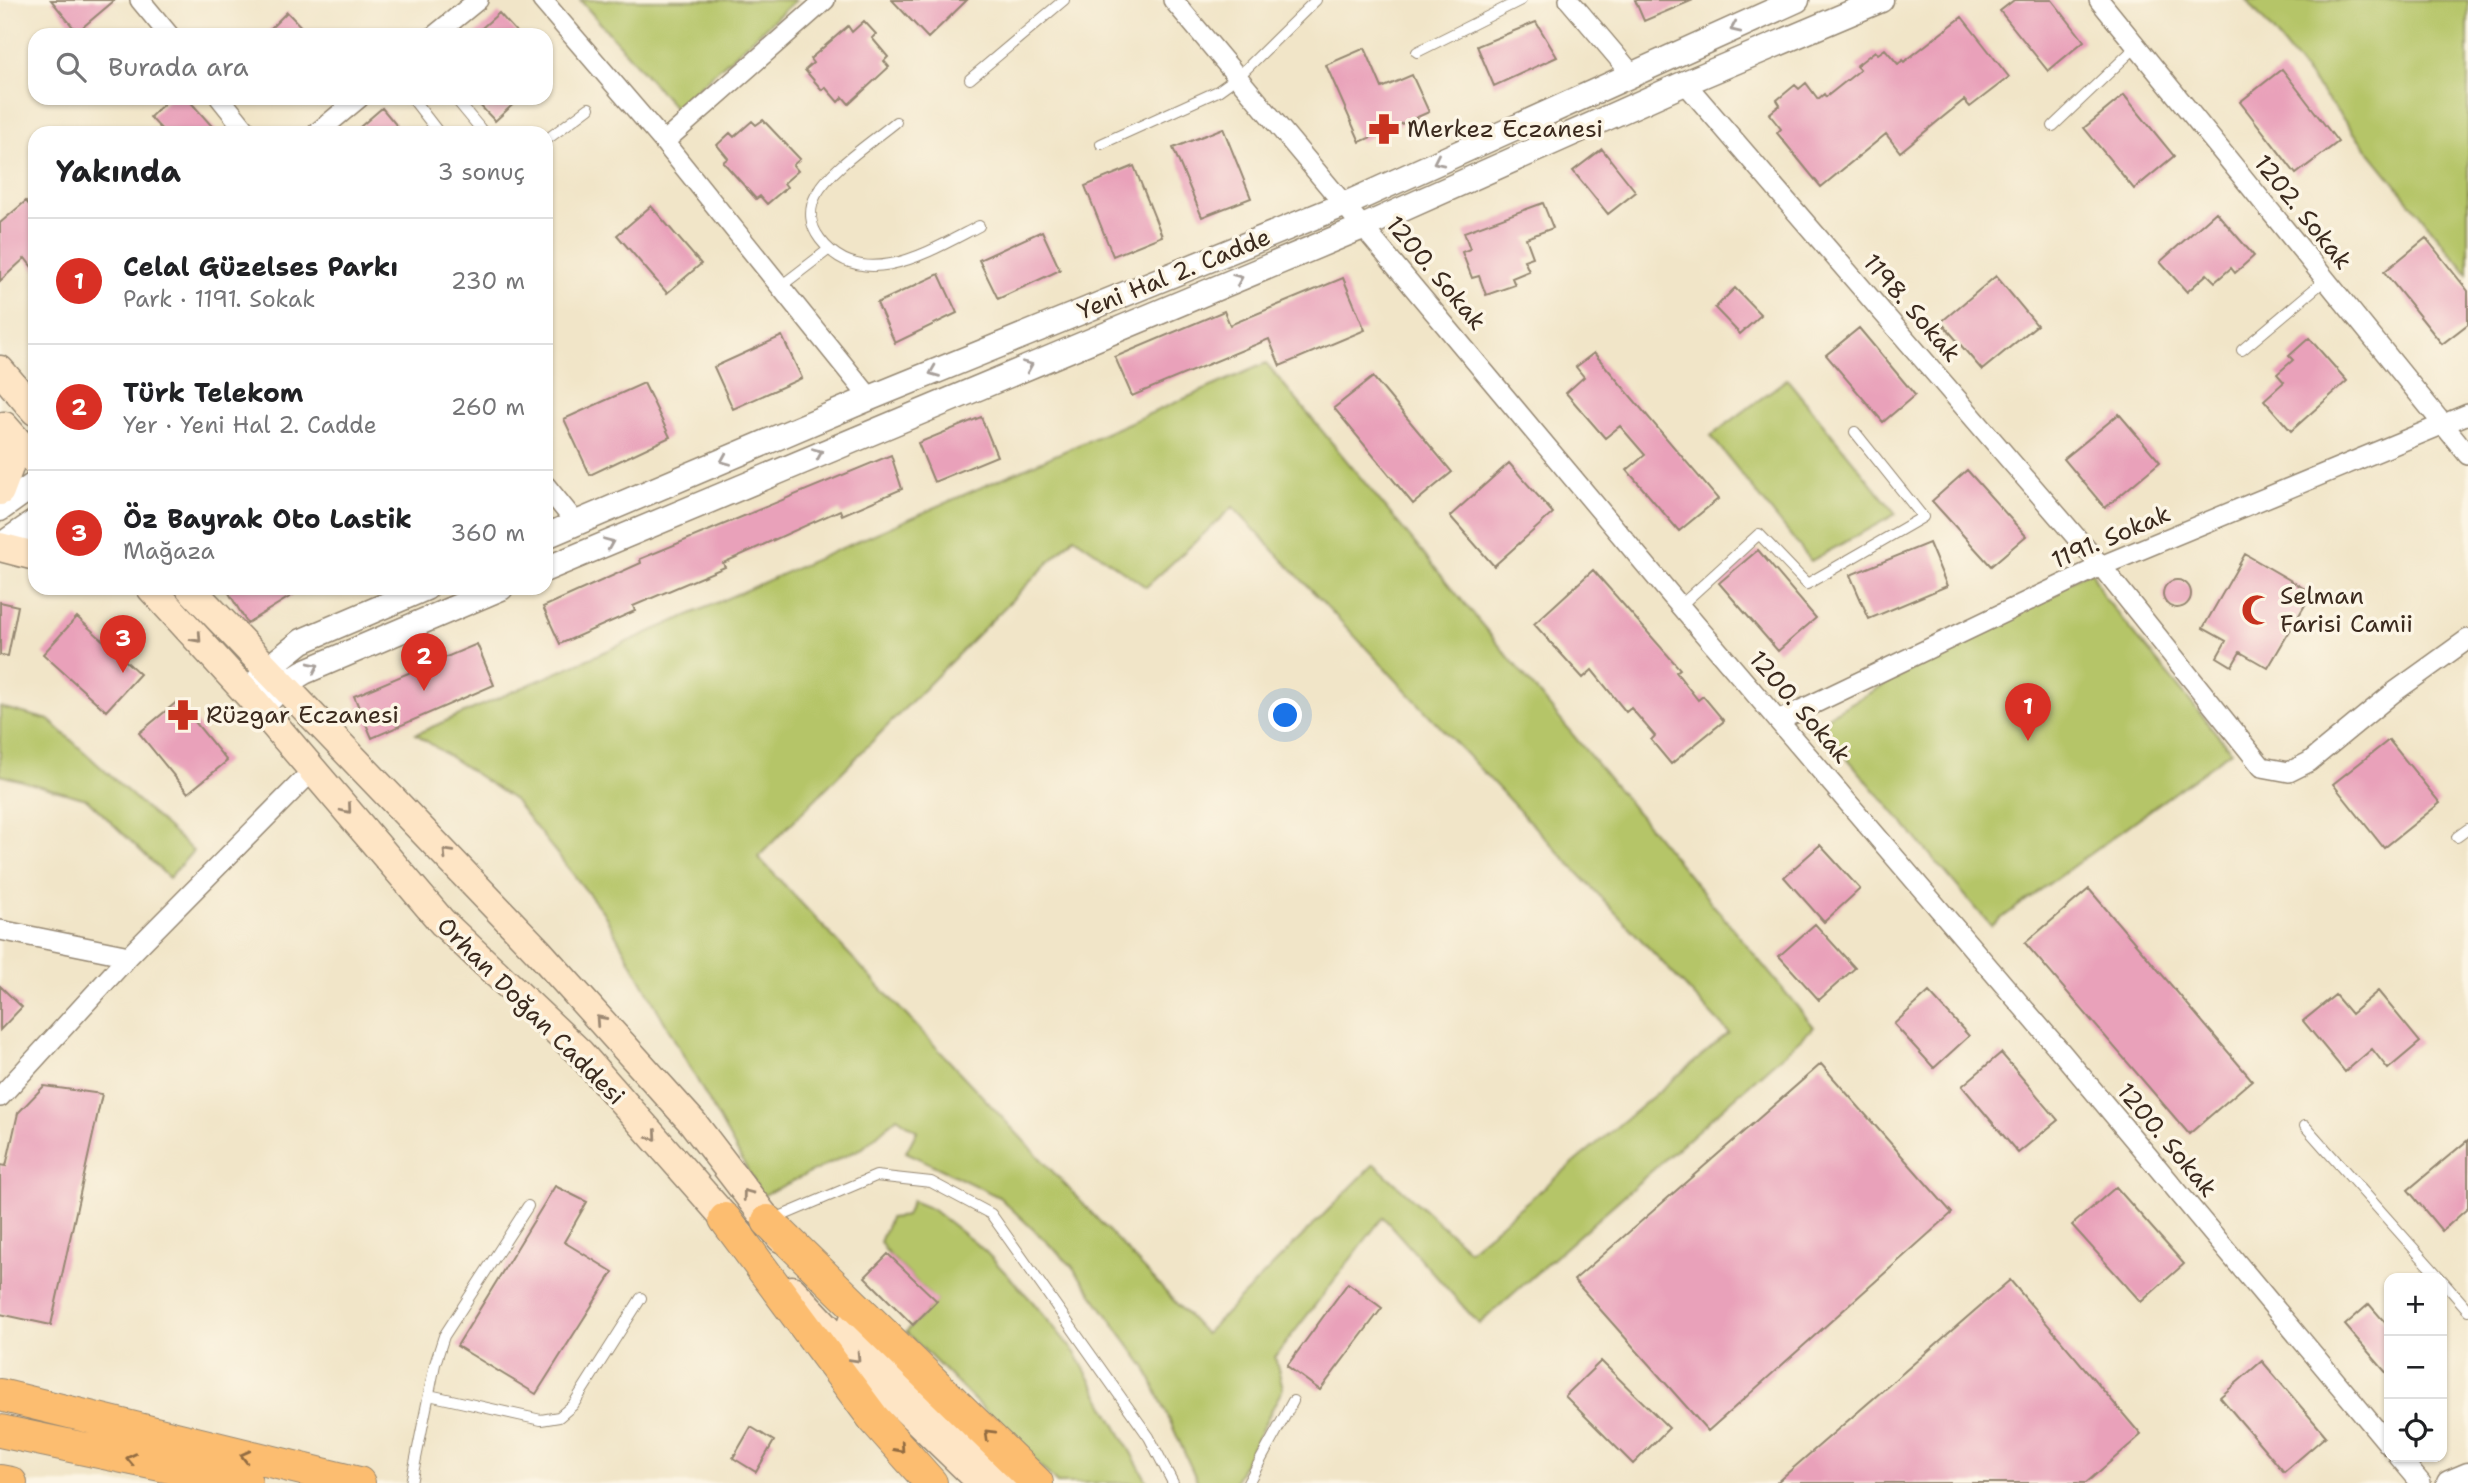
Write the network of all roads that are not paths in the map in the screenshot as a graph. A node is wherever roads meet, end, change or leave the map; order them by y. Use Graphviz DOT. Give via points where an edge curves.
graph roads {
  1 [pos="140,0"];
  2 [pos="478,0"];
  3 [pos="542,0"];
  4 [pos="825,0"];
  5 [pos="1065,0"];
  6 [pos="1173,0"];
  7 [pos="1316,0"];
  8 [pos="1521,0"];
  9 [pos="1569,0"];
  10 [pos="1797,0"];
  11 [pos="1881,0"];
  12 [pos="2099,0"];
  13 [pos="163,28"];
  14 [pos="444,28"];
  15 [pos="2137,46"];
  16 [pos="1417,52"];
  17 [pos="1631,74"];
  18 [pos="1239,76"];
  19 [pos="970,79"];
  20 [pos="1685,83"];
  21 [pos="226,105"];
  22 [pos="351,105"];
  23 [pos="417,105"];
  24 [pos="461,105"];
  25 [pos="589,108"];
  26 [pos="896,122"];
  27 [pos="242,126"];
  28 [pos="325,126"];
  29 [pos="434,126"];
  30 [pos="478,126"];
  31 [pos="2053,127"];
  32 [pos="553,135"];
  33 [pos="664,142"];
  34 [pos="1101,144"];
  35 [pos="1346,204"];
  36 [pos="979,226"];
  37 [pos="1365,226"];
  38 [pos="828,250"];
  39 [pos="2325,280"];
  40 [pos="780,286"];
  41 [pos="2242,350"];
  42 [pos="0,370"];
  43 [pos="28,393"];
  44 [pos="870,398"];
  45 [pos="2468,414"];
  46 [pos="2443,425"];
  47 [pos="5,427"];
  48 [pos="1855,432"];
  49 [pos="28,453"];
  50 [pos="2468,455"];
  51 [pos="28,489"];
  52 [pos="0,491"];
  53 [pos="553,495"];
  54 [pos="0,509"];
  55 [pos="576,523"];
  56 [pos="28,527"];
  57 [pos="553,533"];
  58 [pos="0,547"];
  59 [pos="28,554"];
  60 [pos="553,566"];
  61 [pos="2101,566"];
  62 [pos="157,595"];
  63 [pos="197,595"];
  64 [pos="410,595"];
  65 [pos="484,595"];
  66 [pos="1680,606"];
  67 [pos="2468,639"];
  68 [pos="275,677"];
  69 [pos="254,701"];
  70 [pos="1780,720"];
  71 [pos="314,769"];
  72 [pos="2468,829"];
  73 [pos="2457,837"];
  74 [pos="0,930"];
  75 [pos="129,956"];
  76 [pos="0,1097"];
  77 [pos="2305,1126"];
  78 [pos="528,1206"];
  79 [pos="725,1219"];
  80 [pos="768,1221"];
  81 [pos="2436,1273"];
  82 [pos="2447,1286"];
  83 [pos="641,1298"];
  84 [pos="2468,1310"];
  85 [pos="0,1395"];
  86 [pos="429,1395"];
  87 [pos="1293,1401"];
  88 [pos="0,1431"];
  89 [pos="2384,1440"];
  90 [pos="2403,1462"];
  91 [pos="2468,1475"];
  92 [pos="0,1481"];
  93 [pos="11,1483"];
  94 [pos="246,1483"];
  95 [pos="359,1483"];
  96 [pos="411,1483"];
  97 [pos="931,1483"];
  98 [pos="982,1483"];
  99 [pos="1004,1483"];
  100 [pos="1037,1483"];
  101 [pos="1173,1483"];
  102 [pos="1248,1483"];
  103 [pos="2420,1483"];
  104 [pos="2449,1483"];
  1 -- 13 [label="street"];
  2 -- 14 [label="street"];
  3 -- 33 [label="street"];
  4 -- 33 [label="street"];
  5 -- 19 [label="lane"];
  6 -- 18 [label="street, 1200. Sokak"];
  7 -- 18 [label="lane"];
  8 -- 16 [label="lane"];
  9 -- 17 [label="street"];
  10 -- 17 [label="street, Yeni Hal 2. Cadde, one-way"];
  11 -- 20 [label="street"];
  12 -- 15 [label="street, 1202. Sokak"];
  15 -- 31 [label="lane"];
  15 -- 39 [label="street, 1202. Sokak"];
  17 -- 35 [label="street, Yeni Hal 2. Cadde, one-way"];
  18 -- 34 [label="lane" via="1218,92"];
  18 -- 35 [label="street, 1200. Sokak"];
  20 -- 37 [label="street"];
  20 -- 61 [label="street, 1198. Sokak"];
  21 -- 27 [label="street"];
  22 -- 28 [label="street"];
  23 -- 29 [label="lane"];
  24 -- 30 [label="lane"];
  25 -- 32 [label="lane"];
  26 -- 38 [label="lane" via="817,194 809,215"];
  33 -- 40 [label="street"];
  35 -- 37 [label="street, 1200. Sokak"];
  35 -- 44 [label="street, Yeni Hal 2. Cadde, one-way"];
  36 -- 38 [label="lane" via="912,261 849,264"];
  60 -- 37 [label="street, one-way"];
  37 -- 66 [label="street, 1200. Sokak"];
  38 -- 40 [label="lane"];
  39 -- 41 [label="lane"];
  39 -- 46 [label="street, 1202. Sokak"];
  40 -- 44 [label="street"];
  42 -- 43 [label="main road"];
  44 -- 55 [label="street, Yeni Hal 2. Cadde, one-way"];
  45 -- 46 [label="street, 1191. Sokak"];
  46 -- 50 [label="street, 1202. Sokak"];
  46 -- 61 [label="street, 1191. Sokak"];
  47 -- 49 [label="main road"];
  47 -- 52 [label="main road" via="9,467"];
  48 -- 66 [label="lane" via="1923,517 1807,584 1759,534"];
  51 -- 54 [label="street"];
  53 -- 55 [label="street"];
  55 -- 57 [label="street, Yeni Hal 2. Cadde"];
  56 -- 58 [label="street"];
  58 -- 59 [label="main road"];
  61 -- 67 [label="street, 1198. Sokak" via="2262,767 2274,772 2289,772 2309,762"];
  61 -- 70 [label="street, 1191. Sokak"];
  62 -- 69 [label="main road, Orhan Doğan Caddesi, one-way"];
  63 -- 68 [label="main road, Orhan Doğan Caddesi"];
  64 -- 68 [label="street" via="302,641"];
  68 -- 65 [label="street, one-way" via="325,662"];
  66 -- 70 [label="street, 1200. Sokak"];
  68 -- 69 [label="street"];
  80 -- 68 [label="main road, Orhan Doğan Caddesi, one-way" via="693,1123 538,951"];
  69 -- 71 [label="main road, Orhan Doğan Caddesi"];
  70 -- 89 [label="street, 1200. Sokak"];
  71 -- 75 [label="street"];
  71 -- 79 [label="main road, Orhan Doğan Caddesi, one-way" via="442,922 580,1053"];
  72 -- 73 [label="lane"];
  74 -- 75 [label="street"];
  75 -- 76 [label="street"];
  77 -- 81 [label="lane"];
  78 -- 86 [label="lane" via="444,1336"];
  79 -- 97 [label="highway, one-way" via="874,1419"];
  79 -- 98 [label="main road, Orhan Doğan Caddesi, one-way" via="891,1395"];
  80 -- 99 [label="main road, Orhan Doğan Caddesi" via="885,1358"];
  100 -- 80 [label="highway, one-way"];
  80 -- 101 [label="lane" via="876,1176 931,1182 991,1214 1149,1437"];
  82 -- 84 [label="lane"];
  83 -- 86 [label="lane" via="573,1405 559,1417 541,1420"];
  95 -- 85 [label="highway, one-way"];
  86 -- 96 [label="lane"];
  87 -- 102 [label="lane"];
  94 -- 88 [label="highway, one-way"];
  90 -- 103 [label="street"];
  91 -- 104 [label="street"];
  92 -- 93 [label="highway"];
}
